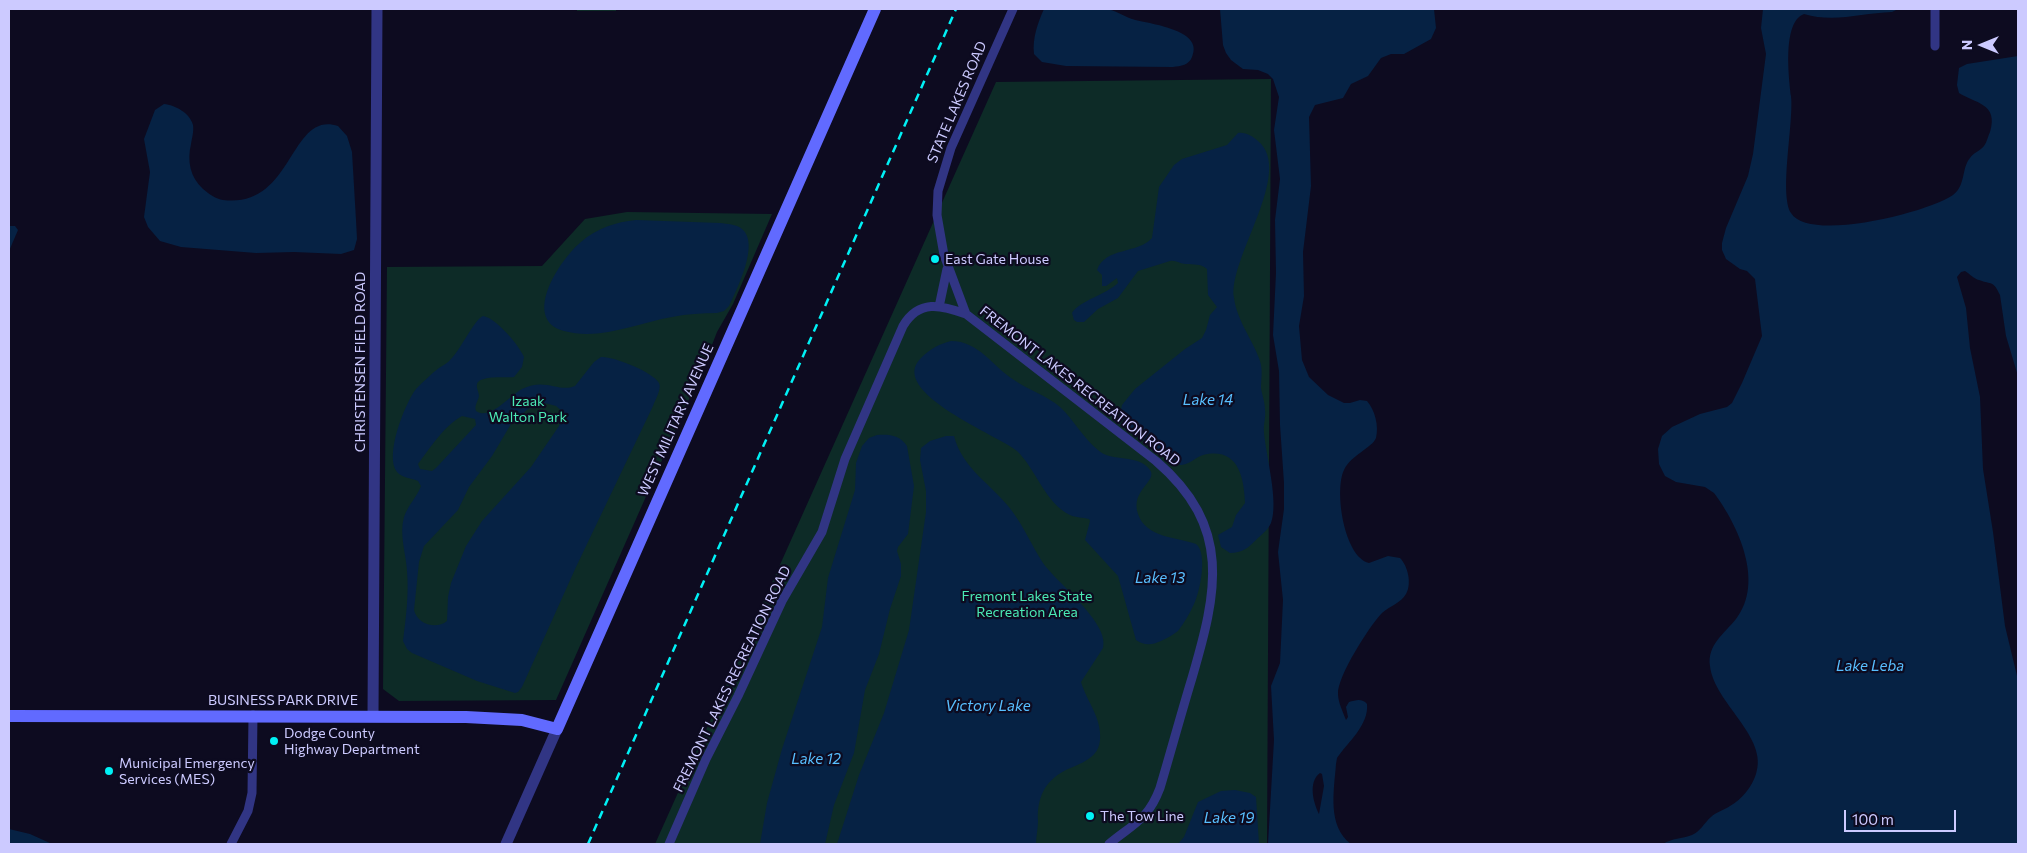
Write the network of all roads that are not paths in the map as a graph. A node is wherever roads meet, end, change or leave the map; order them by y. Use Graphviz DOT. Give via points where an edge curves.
graph roads {
  1 [pos="376,9"];
  2 [pos="875,9"];
  3 [pos="1013,9"];
  4 [pos="1935,9"];
  5 [pos="1936,46"];
  6 [pos="947,268"];
  7 [pos="939,307"];
  8 [pos="966,314"];
  9 [pos="253,715"];
  10 [pos="373,715"];
  11 [pos="9,716"];
  12 [pos="557,729"];
  13 [pos="231,844"];
  14 [pos="506,844"];
  15 [pos="669,844"];
  16 [pos="1109,844"];
  1 -- 10 [label="street, CHRISTENSEN FIELD ROAD"];
  2 -- 12 [label="main road, WEST MILITARY AVENUE"];
  3 -- 6 [label="street, STATE LAKES ROAD" via="942,173 937,215"];
  4 -- 5 [label="street"];
  6 -- 7 [label="street, STATE LAKES ROAD"];
  6 -- 8 [label="street, STATE LAKES ROAD"];
  7 -- 8 [label="street, FREMONT LAKES RECREATION ROAD"];
  7 -- 15 [label="street, FREMONT LAKES RECREATION ROAD" via="920,310 903,326 846,459 822,532 782,601"];
  8 -- 16 [label="street, FREMONT LAKES RECREATION ROAD" via="1174,477 1194,503 1208,538 1214,567 1210,607 1160,788 1147,814"];
  9 -- 10 [label="main road, BUSINESS PARK DRIVE"];
  9 -- 11 [label="main road, BUSINESS PARK DRIVE"];
  9 -- 13 [label="street" via="252,793 248,811"];
  10 -- 12 [label="main road, BUSINESS PARK DRIVE" via="500,718"];
  12 -- 14 [label="street, WEST MILITARY AVENUE"];
}
